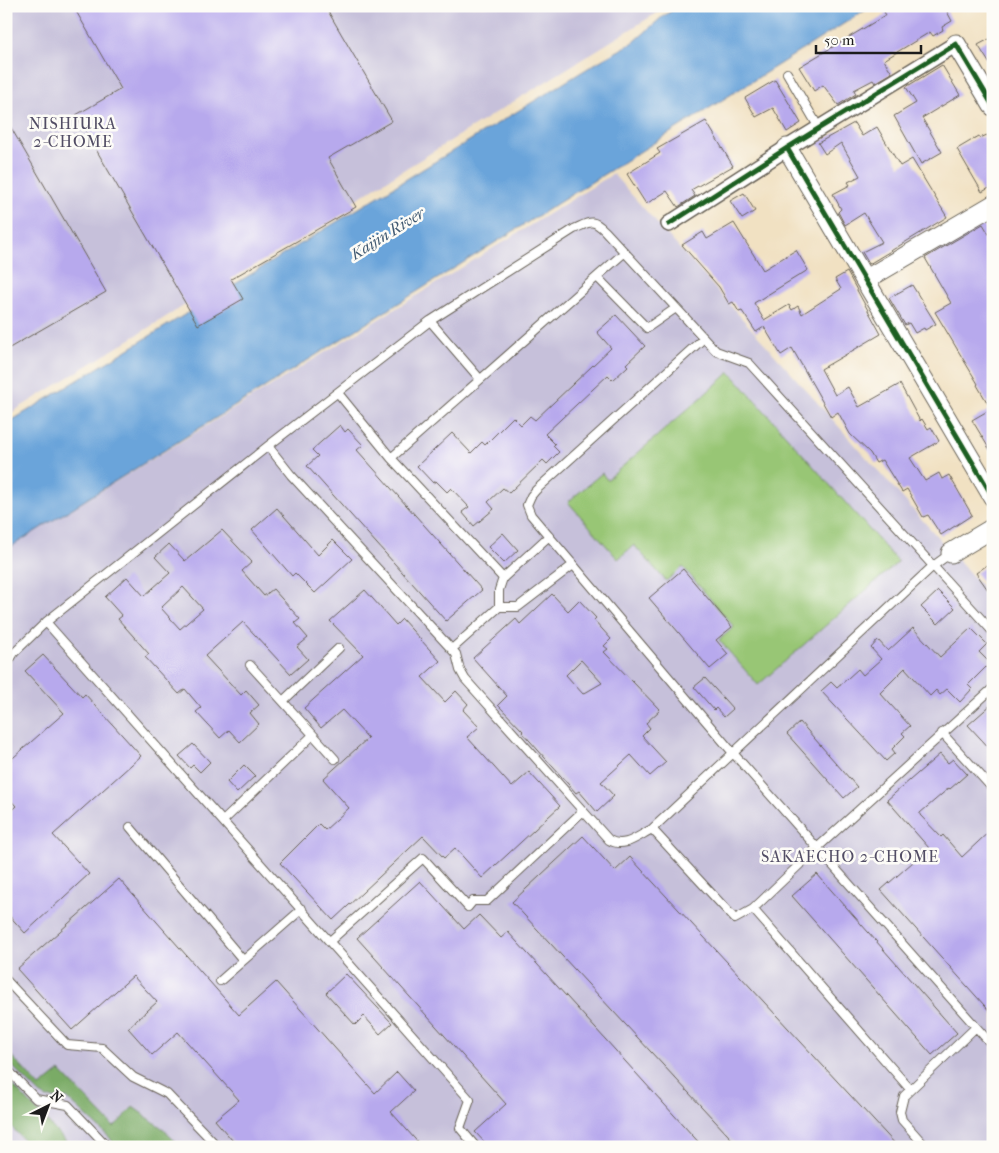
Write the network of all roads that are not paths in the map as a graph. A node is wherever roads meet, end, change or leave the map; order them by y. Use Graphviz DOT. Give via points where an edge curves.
graph roads {
  1 [pos="956,44"];
  2 [pos="787,73"];
  3 [pos="993,106"];
  4 [pos="819,128"];
  5 [pos="787,148"];
  6 [pos="993,206"];
  7 [pos="669,224"];
  8 [pos="625,252"];
  9 [pos="597,277"];
  10 [pos="865,280"];
  11 [pos="676,308"];
  12 [pos="430,321"];
  13 [pos="704,338"];
  14 [pos="480,379"];
  15 [pos="338,393"];
  16 [pos="268,446"];
  17 [pos="390,458"];
  18 [pos="993,497"];
  19 [pos="993,528"];
  20 [pos="549,536"];
  21 [pos="951,553"];
  22 [pos="573,565"];
  23 [pos="933,566"];
  24 [pos="502,578"];
  25 [pos="499,607"];
  26 [pos="46,622"];
  27 [pos="993,632"];
  28 [pos="339,648"];
  29 [pos="6,649"];
  30 [pos="452,649"];
  31 [pos="14,653"];
  32 [pos="250,665"];
  33 [pos="6,666"];
  34 [pos="993,688"];
  35 [pos="283,701"];
  36 [pos="942,733"];
  37 [pos="313,734"];
  38 [pos="733,753"];
  39 [pos="335,759"];
  40 [pos="993,789"];
  41 [pos="583,811"];
  42 [pos="223,821"];
  43 [pos="130,827"];
  44 [pos="652,828"];
  45 [pos="817,848"];
  46 [pos="302,909"];
  47 [pos="753,909"];
  48 [pos="330,941"];
  49 [pos="242,960"];
  50 [pos="6,980"];
  51 [pos="220,981"];
  52 [pos="976,1027"];
  53 [pos="993,1046"];
  54 [pos="6,1068"];
  55 [pos="910,1089"];
  56 [pos="108,1147"];
  57 [pos="218,1147"];
  58 [pos="476,1147"];
  59 [pos="926,1147"];
  1 -- 3 [label="street"];
  1 -- 4 [label="street"];
  2 -- 4 [label="lane"];
  4 -- 5 [label="street"];
  5 -- 7 [label="street"];
  5 -- 10 [label="street"];
  6 -- 10 [label="street"];
  8 -- 9 [label="lane"];
  8 -- 11 [label="lane"];
  8 -- 12 [label="lane" via="599,225 590,221"];
  9 -- 11 [label="lane" via="647,328"];
  9 -- 14 [label="lane"];
  10 -- 18 [label="street"];
  11 -- 13 [label="lane"];
  12 -- 14 [label="lane"];
  12 -- 15 [label="lane"];
  13 -- 20 [label="lane" via="531,496 527,505 530,515"];
  13 -- 23 [label="lane" via="716,351 749,363"];
  14 -- 17 [label="lane"];
  15 -- 16 [label="lane"];
  15 -- 17 [label="lane"];
  16 -- 26 [label="lane"];
  16 -- 30 [label="lane"];
  17 -- 24 [label="lane"];
  19 -- 21 [label="street"];
  20 -- 22 [label="lane"];
  20 -- 24 [label="lane"];
  21 -- 23 [label="lane"];
  22 -- 25 [label="lane" via="518,607"];
  22 -- 38 [label="lane"];
  23 -- 27 [label="lane"];
  23 -- 38 [label="lane"];
  24 -- 25 [label="lane"];
  25 -- 30 [label="lane"];
  26 -- 31 [label="lane"];
  26 -- 42 [label="lane"];
  28 -- 35 [label="lane"];
  29 -- 31 [label="lane"];
  30 -- 41 [label="lane" via="465,679"];
  31 -- 33 [label="lane"];
  32 -- 35 [label="lane"];
  34 -- 36 [label="lane"];
  35 -- 37 [label="lane"];
  36 -- 40 [label="lane"];
  36 -- 45 [label="lane"];
  37 -- 39 [label="lane"];
  37 -- 42 [label="lane"];
  38 -- 44 [label="lane"];
  38 -- 45 [label="lane"];
  41 -- 44 [label="lane" via="614,843 624,844"];
  41 -- 48 [label="lane" via="487,902 473,901 468,907 423,858"];
  42 -- 46 [label="lane"];
  43 -- 49 [label="lane"];
  44 -- 47 [label="lane" via="735,920"];
  45 -- 47 [label="lane"];
  45 -- 52 [label="lane"];
  46 -- 48 [label="lane"];
  46 -- 49 [label="lane"];
  47 -- 55 [label="lane"];
  48 -- 58 [label="lane" via="470,1100 460,1128"];
  49 -- 51 [label="lane"];
  50 -- 57 [label="lane" via="67,1046 102,1048 133,1077 167,1094"];
  52 -- 53 [label="lane"];
  52 -- 55 [label="lane"];
  54 -- 56 [label="lane" via="36,1099 68,1105"];
  55 -- 59 [label="lane" via="904,1096 900,1112 902,1120"];
}
